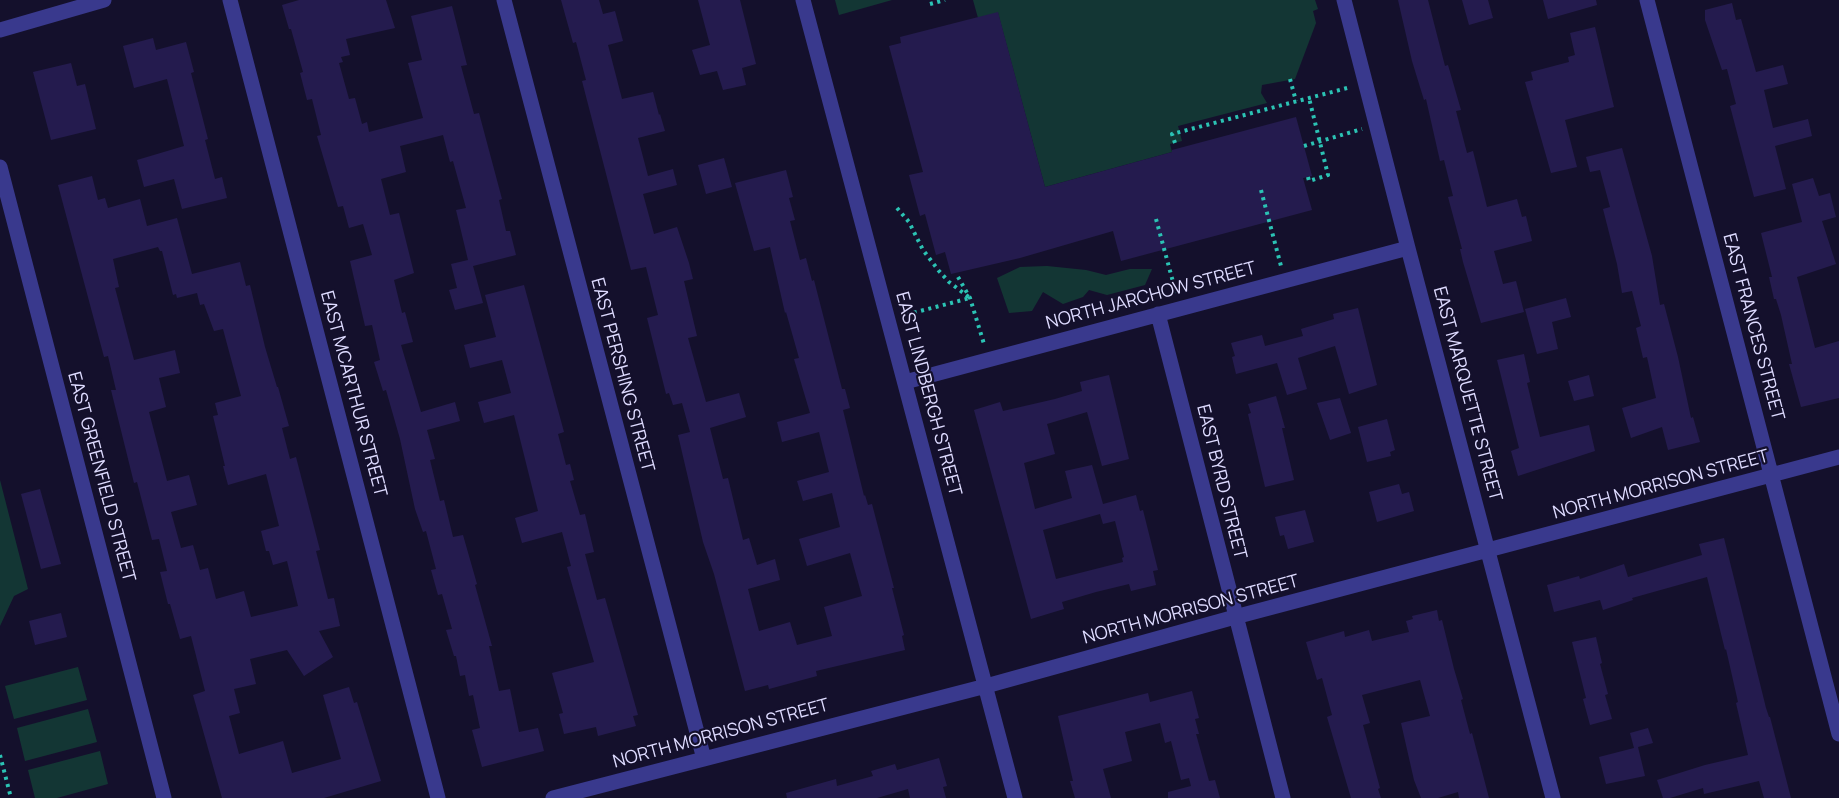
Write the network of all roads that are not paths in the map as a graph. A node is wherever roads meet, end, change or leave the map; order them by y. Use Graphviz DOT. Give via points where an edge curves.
graph roads {
  1 [pos="104,0"];
  2 [pos="230,0"];
  3 [pos="504,0"];
  4 [pos="802,0"];
  5 [pos="1344,0"];
  6 [pos="1647,0"];
  7 [pos="0,30"];
  8 [pos="0,167"];
  9 [pos="1408,248"];
  10 [pos="1158,314"];
  11 [pos="905,382"];
  12 [pos="1839,458"];
  13 [pos="1772,475"];
  14 [pos="1488,551"];
  15 [pos="1235,617"];
  16 [pos="986,686"];
  17 [pos="1839,734"];
  18 [pos="704,759"];
  19 [pos="164,798"];
  20 [pos="438,798"];
  21 [pos="553,798"];
  22 [pos="1015,798"];
  23 [pos="1283,798"];
  24 [pos="1554,798"];
  1 -- 7 [label="street"];
  2 -- 20 [label="street, EAST MCARTHUR STREET"];
  3 -- 18 [label="street, EAST PERSHING STREET"];
  4 -- 11 [label="street, EAST LINDBERGH STREET"];
  5 -- 9 [label="street, EAST MARQUETTE STREET"];
  6 -- 13 [label="street, EAST FRANCES STREET"];
  8 -- 19 [label="street, EAST GREENFIELD STREET"];
  9 -- 10 [label="street, NORTH JARCHOW STREET"];
  9 -- 14 [label="street, EAST MARQUETTE STREET"];
  10 -- 11 [label="street, NORTH JARCHOW STREET"];
  10 -- 15 [label="street, EAST BYRD STREET"];
  11 -- 16 [label="street, EAST LINDBERGH STREET"];
  12 -- 13 [label="street, NORTH MORRISON STREET"];
  13 -- 14 [label="street, NORTH MORRISON STREET"];
  13 -- 17 [label="street, EAST FRANCES STREET"];
  14 -- 15 [label="street, NORTH MORRISON STREET"];
  14 -- 24 [label="street, EAST MARQUETTE STREET"];
  15 -- 16 [label="street, NORTH MORRISON STREET"];
  15 -- 23 [label="street, EAST BYRD STREET"];
  16 -- 18 [label="street, NORTH MORRISON STREET"];
  16 -- 22 [label="street, EAST LINDBERGH STREET"];
  18 -- 21 [label="street, NORTH MORRISON STREET"];
}
